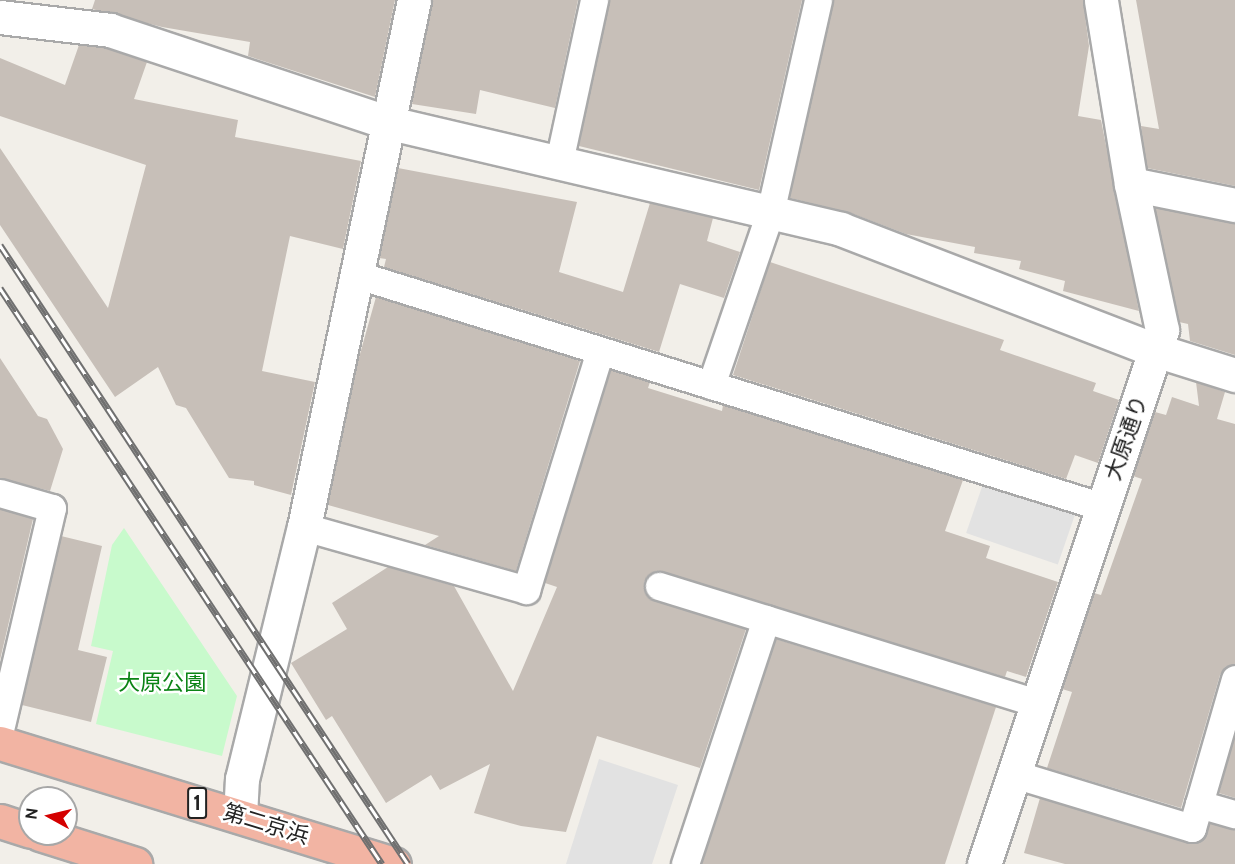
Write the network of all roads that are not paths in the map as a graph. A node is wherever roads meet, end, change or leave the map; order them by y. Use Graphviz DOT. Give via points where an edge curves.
graph roads {
  1 [pos="414,0"];
  2 [pos="594,0"];
  3 [pos="818,0"];
  4 [pos="1101,0"];
  5 [pos="0,17"];
  6 [pos="390,123"];
  7 [pos="559,162"];
  8 [pos="1131,184"];
  9 [pos="1235,205"];
  10 [pos="770,213"];
  11 [pos="358,275"];
  12 [pos="1155,350"];
  13 [pos="600,351"];
  14 [pos="1235,375"];
  15 [pos="711,385"];
  16 [pos="0,493"];
  17 [pos="1103,507"];
  18 [pos="304,527"];
  19 [pos="659,586"];
  20 [pos="766,619"];
  21 [pos="1235,679"];
  22 [pos="1038,703"];
  23 [pos="0,729"];
  24 [pos="0,743"];
  25 [pos="1014,774"];
  26 [pos="1199,804"];
  27 [pos="1235,814"];
  28 [pos="240,816"];
  29 [pos="0,821"];
  30 [pos="18,827"];
  31 [pos="78,846"];
  32 [pos="135,864"];
  33 [pos="394,864"];
  34 [pos="685,864"];
  35 [pos="984,864"];
  1 -- 6 [label="street"];
  2 -- 7 [label="lane"];
  3 -- 10 [label="lane"];
  4 -- 8 [label="street, 大原通り"];
  5 -- 6 [label="street" via="110,30"];
  6 -- 7 [label="street"];
  6 -- 11 [label="street"];
  7 -- 10 [label="street"];
  8 -- 9 [label="street"];
  8 -- 12 [label="street, 大原通り" via="1162,330"];
  10 -- 12 [label="street" via="841,229"];
  10 -- 15 [label="lane"];
  11 -- 13 [label="lane"];
  11 -- 18 [label="street"];
  12 -- 14 [label="street"];
  12 -- 17 [label="street, 大原通り"];
  13 -- 15 [label="lane"];
  13 -- 18 [label="lane" via="526,590"];
  15 -- 17 [label="lane"];
  16 -- 23 [label="lane" via="52,508"];
  17 -- 22 [label="street, 大原通り"];
  18 -- 28 [label="street" via="242,779"];
  19 -- 20 [label="lane"];
  20 -- 22 [label="lane"];
  20 -- 34 [label="lane"];
  21 -- 26 [label="lane"];
  22 -- 25 [label="street, 大原通り"];
  24 -- 28 [label="highway, 第二京浜 / 1"];
  25 -- 26 [label="lane" via="1192,828"];
  25 -- 35 [label="street, 大原通り"];
  26 -- 27 [label="lane"];
  28 -- 33 [label="highway, 第二京浜 / 1"];
  29 -- 30 [label="highway"];
  31 -- 32 [label="highway"];
}
